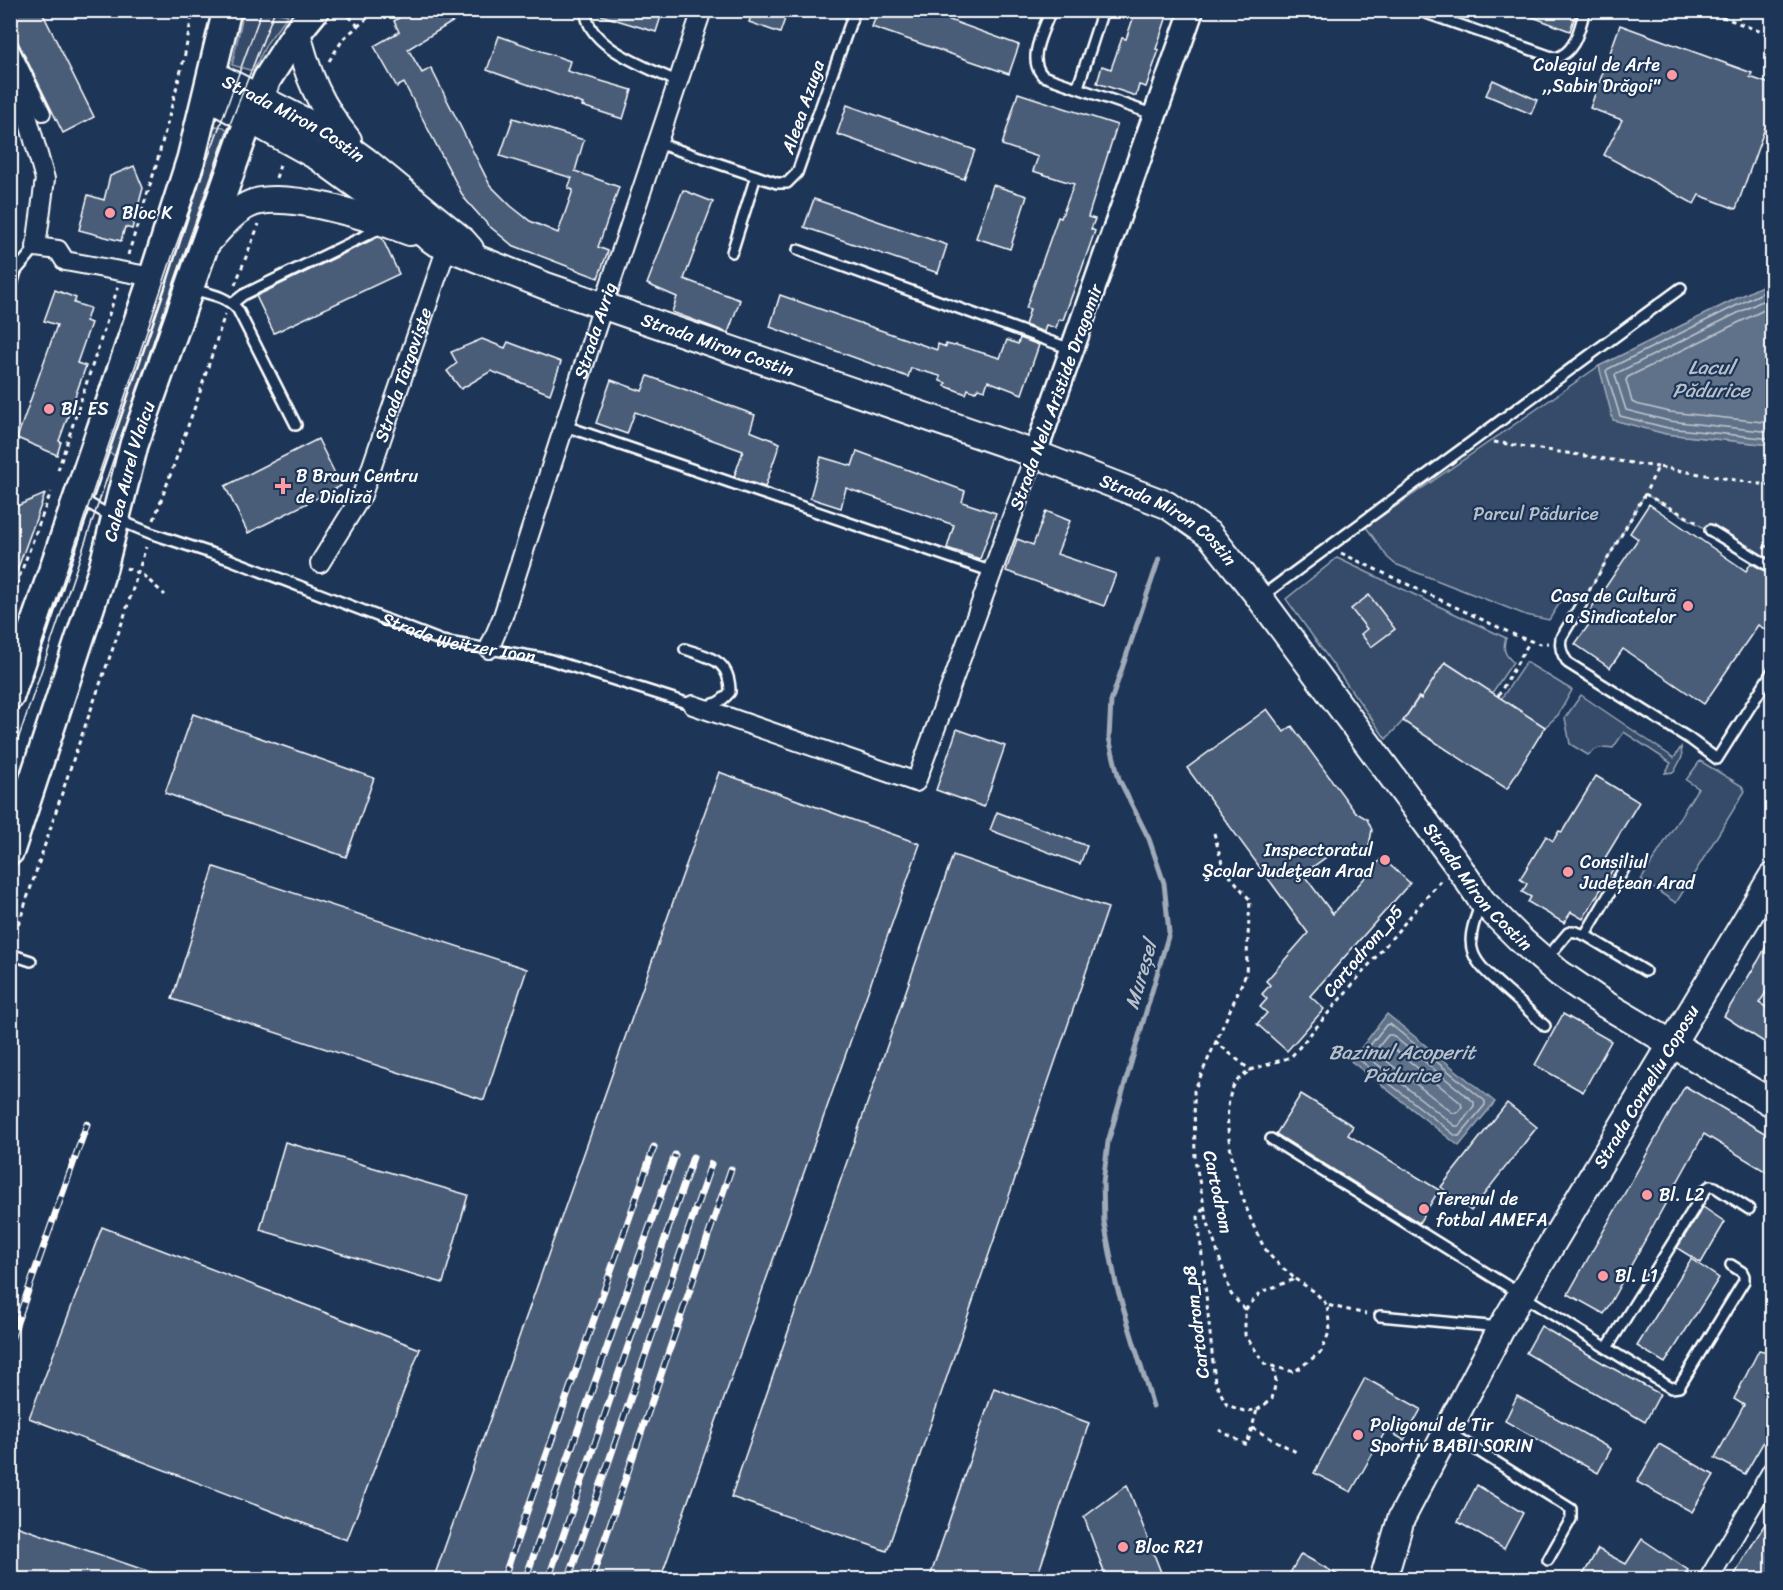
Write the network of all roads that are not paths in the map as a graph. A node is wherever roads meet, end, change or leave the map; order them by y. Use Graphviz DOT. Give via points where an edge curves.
graph roads {
  1 [pos="227,10"];
  2 [pos="586,10"];
  3 [pos="702,10"];
  4 [pos="855,10"];
  5 [pos="1051,10"];
  6 [pos="1104,10"];
  7 [pos="1192,10"];
  8 [pos="1417,10"];
  9 [pos="1585,10"];
  10 [pos="304,16"];
  11 [pos="10,46"];
  12 [pos="13,80"];
  13 [pos="678,82"];
  14 [pos="210,85"];
  15 [pos="1078,87"];
  16 [pos="254,108"];
  17 [pos="43,113"];
  18 [pos="1155,115"];
  19 [pos="657,142"];
  20 [pos="366,161"];
  21 [pos="756,176"];
  22 [pos="387,225"];
  23 [pos="441,244"];
  24 [pos="204,246"];
  25 [pos="36,247"];
  26 [pos="798,250"];
  27 [pos="732,252"];
  28 [pos="480,261"];
  29 [pos="153,277"];
  30 [pos="190,288"];
  31 [pos="1681,288"];
  32 [pos="10,292"];
  33 [pos="232,303"];
  34 [pos="603,306"];
  35 [pos="1073,350"];
  36 [pos="296,425"];
  37 [pos="565,426"];
  38 [pos="1035,454"];
  39 [pos="78,497"];
  40 [pos="116,519"];
  41 [pos="1710,530"];
  42 [pos="320,563"];
  43 [pos="1773,568"];
  44 [pos="993,572"];
  45 [pos="1260,598"];
  46 [pos="1582,603"];
  47 [pos="489,649"];
  48 [pos="685,649"];
  49 [pos="1773,672"];
  50 [pos="10,696"];
  51 [pos="693,705"];
  52 [pos="916,782"];
  53 [pos="10,851"];
  54 [pos="1624,869"];
  55 [pos="1773,877"];
  56 [pos="1482,902"];
  57 [pos="1585,935"];
  58 [pos="10,954"];
  59 [pos="31,961"];
  60 [pos="1544,961"];
  61 [pos="1645,971"];
  62 [pos="1545,1026"];
  63 [pos="1671,1044"];
  64 [pos="1773,1103"];
  65 [pos="1271,1139"];
  66 [pos="1749,1209"];
  67 [pos="1731,1265"];
  68 [pos="1520,1296"];
  69 [pos="1380,1316"];
  70 [pos="1502,1327"];
  71 [pos="1607,1348"];
  72 [pos="1446,1431"];
  73 [pos="1773,1471"];
  74 [pos="1548,1560"];
  75 [pos="1383,1580"];
  76 [pos="1708,1580"];
  1 -- 14 [label="main road, Calea Aurel Vlaicu"];
  2 -- 13 [label="lane" via="590,28 611,48"];
  3 -- 13 [label="street, Strada Avrig"];
  4 -- 21 [label="lane, Aleea Azuga" via="797,173 787,183"];
  5 -- 15 [label="lane" via="1036,52 1036,67 1043,76"];
  6 -- 15 [label="lane"];
  7 -- 18 [label="street, Strada Nelu Aristide Dragomir"];
  8 -- 9 [label="lane" via="1555,58 1571,49"];
  10 -- 16 [label="main road, Calea Aurel Vlaicu"];
  10 -- 20 [label="main road" via="304,61 314,88 332,121"];
  11 -- 17 [label="street"];
  12 -- 25 [label="street" via="45,179"];
  13 -- 19 [label="street, Strada Avrig"];
  14 -- 16 [label="main road, Strada Miron Costin"];
  14 -- 29 [label="main road, Calea Aurel Vlaicu"];
  15 -- 18 [label="lane"];
  16 -- 20 [label="main road, Strada Miron Costin" via="326,132"];
  16 -- 23 [label="main road, Strada Miron Costin"];
  16 -- 24 [label="main road, Calea Aurel Vlaicu"];
  18 -- 35 [label="street, Strada Nelu Aristide Dragomir"];
  19 -- 21 [label="lane, Aleea Azuga"];
  19 -- 34 [label="street, Strada Avrig"];
  20 -- 28 [label="main road, Strada Miron Costin" via="462,240"];
  21 -- 27 [label="lane"];
  22 -- 23 [label="main road"];
  22 -- 24 [label="main road" via="329,207 258,201 241,210"];
  22 -- 33 [label="lane"];
  23 -- 28 [label="main road, Strada Miron Costin"];
  23 -- 42 [label="street, Strada Târgoviște" via="362,495"];
  24 -- 30 [label="main road, Calea Aurel Vlaicu"];
  25 -- 29 [label="street" via="58,249 65,261"];
  25 -- 32 [label="lane" via="16,271"];
  26 -- 35 [label="lane"];
  28 -- 34 [label="main road, Strada Miron Costin"];
  29 -- 39 [label="main road, Calea Aurel Vlaicu"];
  30 -- 33 [label="lane"];
  30 -- 40 [label="main road, Calea Aurel Vlaicu" via="134,446"];
  31 -- 45 [label="lane"];
  33 -- 36 [label="lane"];
  34 -- 37 [label="street, Strada Avrig"];
  34 -- 38 [label="main road, Strada Miron Costin"];
  35 -- 38 [label="street, Strada Nelu Aristide Dragomir"];
  37 -- 44 [label="lane"];
  37 -- 47 [label="street, Strada Avrig"];
  38 -- 44 [label="street, Strada Nelu Aristide Dragomir"];
  38 -- 45 [label="main road, Strada Miron Costin" via="1147,495 1185,516 1210,535"];
  39 -- 40 [label="lane, Strada Weitzer Ioan"];
  39 -- 50 [label="main road, Calea Aurel Vlaicu"];
  40 -- 47 [label="lane, Strada Weitzer Ioan" via="442,641"];
  40 -- 53 [label="main road, Calea Aurel Vlaicu"];
  41 -- 43 [label="lane"];
  44 -- 52 [label="street, Strada Nelu Aristide Dragomir"];
  45 -- 56 [label="main road, Strada Miron Costin"];
  46 -- 49 [label="lane" via="1561,638 1568,663 1717,759"];
  47 -- 51 [label="lane, Strada Weitzer Ioan" via="548,659"];
  48 -- 51 [label="lane, Strada Weitzer Ioan" via="720,663 730,680 730,692 723,700 706,707"];
  51 -- 52 [label="street, Strada Weitzer Ioan"];
  54 -- 57 [label="lane"];
  55 -- 63 [label="main road, Strada Corneliu Coposu"];
  56 -- 60 [label="main road, Strada Miron Costin"];
  56 -- 62 [label="lane" via="1471,927 1471,946 1480,968"];
  57 -- 60 [label="lane" via="1568,933"];
  57 -- 61 [label="lane"];
  58 -- 59 [label="lane"];
  60 -- 63 [label="main road, Strada Miron Costin" via="1579,988"];
  63 -- 64 [label="main road, Strada Miron Costin"];
  63 -- 68 [label="main road, Strada Corneliu Coposu"];
  65 -- 68 [label="lane"];
  66 -- 71 [label="lane" via="1715,1187 1706,1189"];
  67 -- 71 [label="lane" via="1742,1272 1743,1281 1679,1387 1671,1388"];
  68 -- 70 [label="main road, Strada Corneliu Coposu"];
  68 -- 71 [label="lane"];
  69 -- 70 [label="lane"];
  70 -- 72 [label="main road, Strada Corneliu Coposu"];
  72 -- 74 [label="lane" via="1571,1509 1571,1519"];
  72 -- 75 [label="main road, Strada Corneliu Coposu" via="1401,1519"];
  73 -- 76 [label="street"];
}
